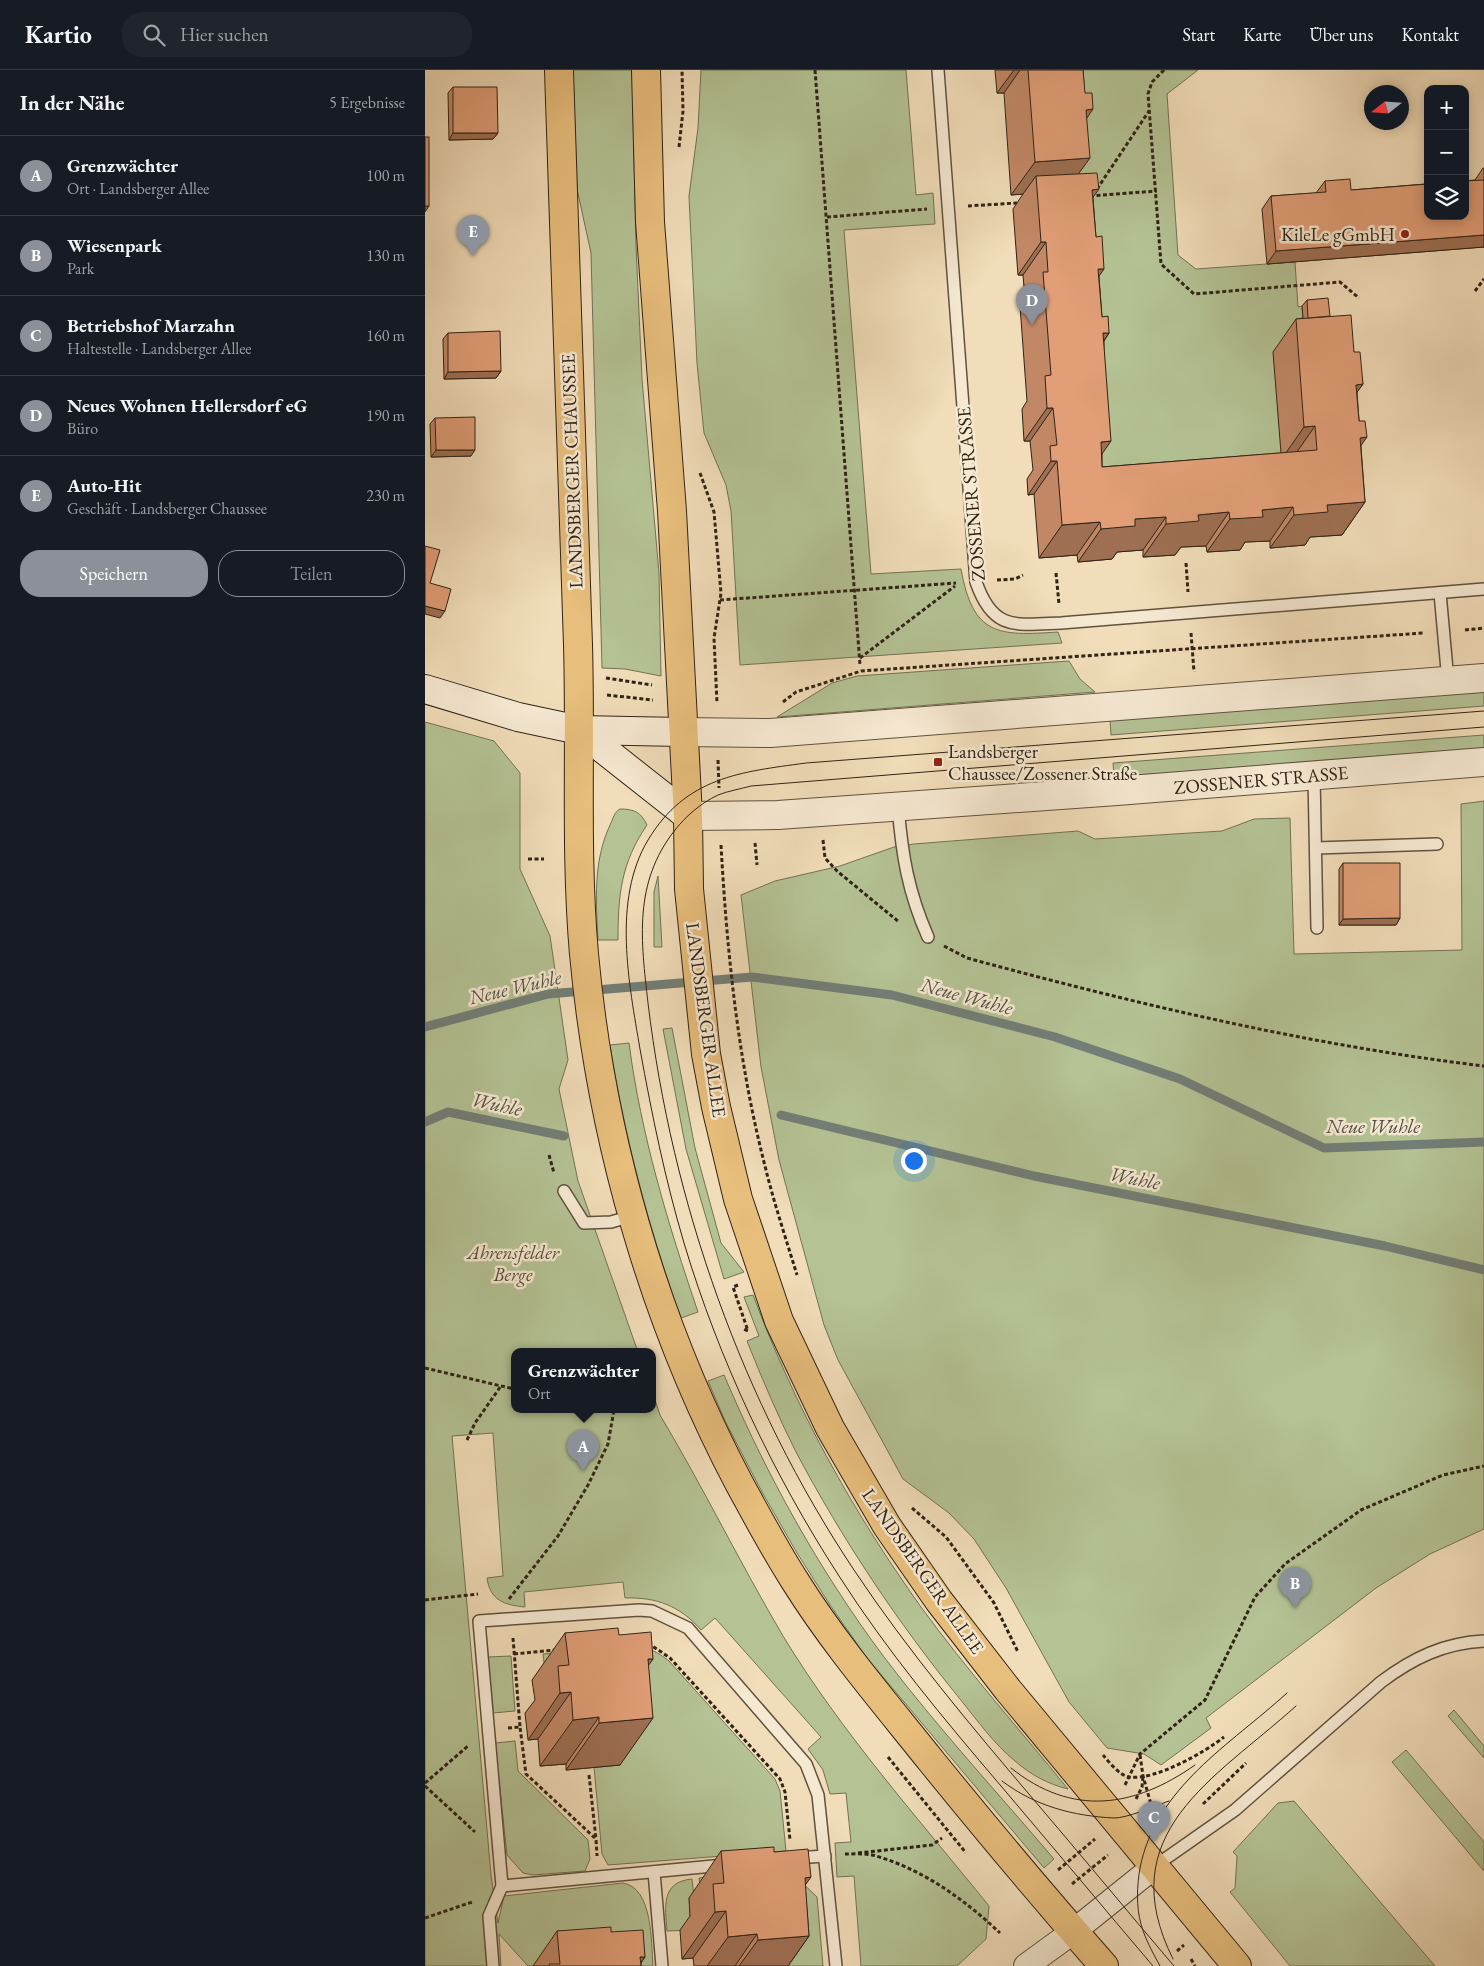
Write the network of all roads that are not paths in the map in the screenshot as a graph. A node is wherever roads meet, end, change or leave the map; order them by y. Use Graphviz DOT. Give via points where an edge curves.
graph roads {
  1 [pos="559,70"];
  2 [pos="646,70"];
  3 [pos="938,70"];
  4 [pos="1484,590"];
  5 [pos="1440,593"];
  6 [pos="1484,678"];
  7 [pos="1448,680"];
  8 [pos="425,689"];
  9 [pos="579,730"];
  10 [pos="683,732"];
  11 [pos="611,742"];
  12 [pos="1484,762"];
  13 [pos="1314,776"];
  14 [pos="898,806"];
  15 [pos="688,816"];
  16 [pos="1437,844"];
  17 [pos="1316,848"];
  18 [pos="1317,928"];
  19 [pos="928,937"];
  20 [pos="564,1191"];
  21 [pos="632,1216"];
  22 [pos="1484,1641"];
  23 [pos="825,1856"];
  24 [pos="788,1859"];
  25 [pos="733,1864"];
  26 [pos="1155,1866"];
  27 [pos="654,1872"];
  28 [pos="502,1886"];
  29 [pos="1074,1931"];
  30 [pos="493,1966"];
  31 [pos="662,1966"];
  32 [pos="836,1966"];
  33 [pos="1026,1966"];
  34 [pos="1104,1966"];
  35 [pos="1237,1966"];
  1 -- 9 [label="main road, LANDSBERGER CHAUSSEE"];
  2 -- 10 [label="main road" via="650,222 672,512"];
  3 -- 5 [label="lane, ZOSSENER STRASSE" via="976,582 983,602 992,613 1003,621 1022,625"];
  4 -- 5 [label="lane, ZOSSENER STRASSE"];
  5 -- 7 [label="lane"];
  6 -- 7 [label="street"];
  7 -- 10 [label="street" via="770,733"];
  8 -- 9 [label="street"];
  9 -- 11 [label="street"];
  9 -- 21 [label="main road, LANDSBERGER CHAUSSEE" via="584,951 609,1119"];
  10 -- 11 [label="street"];
  10 -- 15 [label="main road"];
  11 -- 15 [label="street"];
  12 -- 13 [label="street, ZOSSENER STRASSE"];
  13 -- 14 [label="street, ZOSSENER STRASSE"];
  13 -- 17 [label="lane"];
  14 -- 15 [label="street, ZOSSENER STRASSE" via="753,816"];
  14 -- 19 [label="lane" via="903,862 917,912"];
  15 -- 26 [label="main road, LANDSBERGER ALLEE" via="689,889 695,954 716,1107 738,1199 779,1322 830,1428 887,1526 1008,1690"];
  16 -- 17 [label="lane"];
  17 -- 18 [label="lane"];
  20 -- 21 [label="lane" via="584,1223 611,1222"];
  21 -- 29 [label="main road" via="689,1376 738,1482 796,1583 870,1686"];
  22 -- 26 [label="lane" via="1460,1642 1404,1665 1235,1810"];
  23 -- 24 [label="lane"];
  23 -- 28 [label="lane" via="818,1795 806,1764 687,1628 652,1610 511,1618 479,1621"];
  23 -- 32 [label="lane"];
  25 -- 27 [label="lane"];
  26 -- 29 [label="street"];
  26 -- 35 [label="main road, LANDSBERGER ALLEE"];
  27 -- 28 [label="lane"];
  27 -- 31 [label="lane"];
  28 -- 30 [label="lane" via="489,1916"];
  29 -- 33 [label="street"];
  29 -- 34 [label="main road"];
}
